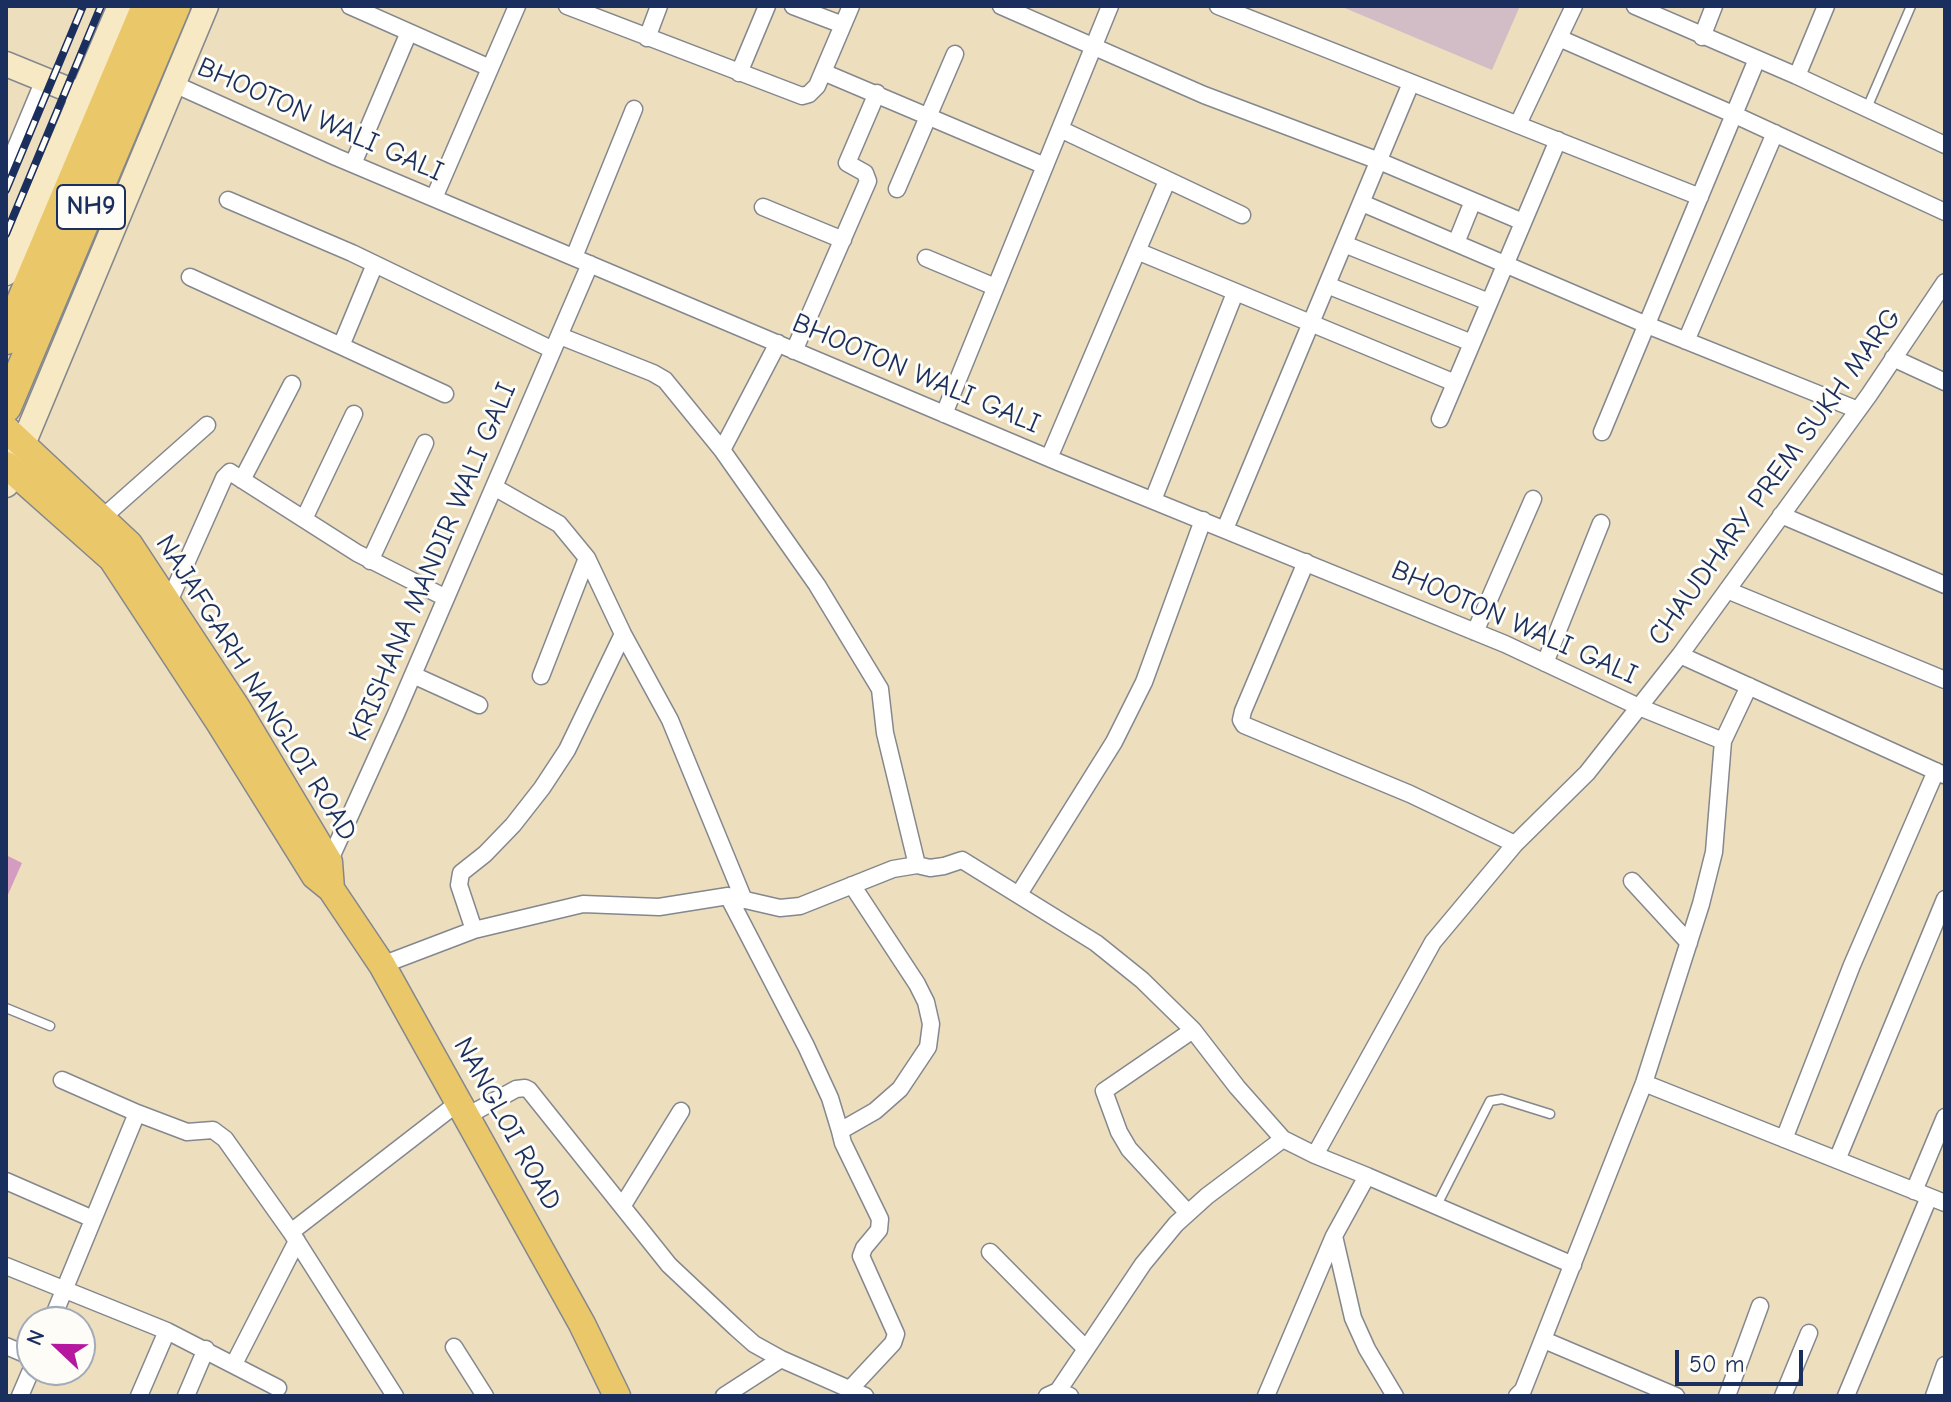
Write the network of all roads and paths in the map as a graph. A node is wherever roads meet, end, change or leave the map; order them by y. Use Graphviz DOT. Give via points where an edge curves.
graph roads {
  1 [pos="120,6"];
  2 [pos="147,6"];
  3 [pos="175,6"];
  4 [pos="206,6"];
  5 [pos="350,6"];
  6 [pos="517,6"];
  7 [pos="567,6"];
  8 [pos="659,6"];
  9 [pos="767,6"];
  10 [pos="793,6"];
  11 [pos="851,6"];
  12 [pos="1001,6"];
  13 [pos="1110,6"];
  14 [pos="1218,6"];
  15 [pos="1574,6"];
  16 [pos="1636,6"];
  17 [pos="1714,6"];
  18 [pos="1826,6"];
  19 [pos="1911,6"];
  20 [pos="843,25"];
  21 [pos="409,32"];
  22 [pos="1702,37"];
  23 [pos="647,38"];
  24 [pos="1559,38"];
  25 [pos="1094,45"];
  26 [pos="955,54"];
  27 [pos="1757,59"];
  28 [pos="6,64"];
  29 [pos="490,68"];
  30 [pos="823,72"];
  31 [pos="739,73"];
  32 [pos="1797,76"];
  33 [pos="44,80"];
  34 [pos="1411,83"];
  35 [pos="174,84"];
  36 [pos="877,93"];
  37 [pos="82,95"];
  38 [pos="1867,108"];
  39 [pos="634,109"];
  40 [pos="929,115"];
  41 [pos="1735,115"];
  42 [pos="1518,124"];
  43 [pos="1060,129"];
  44 [pos="1775,133"];
  45 [pos="1558,140"];
  46 [pos="1945,145"];
  47 [pos="1379,161"];
  48 [pos="353,164"];
  49 [pos="1045,166"];
  50 [pos="6,171"];
  51 [pos="1167,181"];
  52 [pos="897,189"];
  53 [pos="1700,197"];
  54 [pos="434,198"];
  55 [pos="228,200"];
  56 [pos="1473,201"];
  57 [pos="1362,203"];
  58 [pos="763,207"];
  59 [pos="1945,212"];
  60 [pos="1242,215"];
  61 [pos="1523,222"];
  62 [pos="843,240"];
  63 [pos="1456,243"];
  64 [pos="1344,244"];
  65 [pos="1137,251"];
  66 [pos="574,257"];
  67 [pos="926,258"];
  68 [pos="375,264"];
  69 [pos="590,264"];
  70 [pos="1505,264"];
  71 [pos="6,273"];
  72 [pos="190,277"];
  73 [pos="1945,282"];
  74 [pos="1327,285"];
  75 [pos="995,287"];
  76 [pos="1235,293"];
  77 [pos="1489,302"];
  78 [pos="1311,324"];
  79 [pos="1647,325"];
  80 [pos="6,339"];
  81 [pos="1686,341"];
  82 [pos="556,343"];
  83 [pos="778,343"];
  84 [pos="1472,343"];
  85 [pos="341,346"];
  86 [pos="794,351"];
  87 [pos="1893,358"];
  88 [pos="1945,382"];
  89 [pos="1455,383"];
  90 [pos="292,384"];
  91 [pos="445,394"];
  92 [pos="6,407"];
  93 [pos="1858,410"];
  94 [pos="354,414"];
  95 [pos="944,414"];
  96 [pos="1440,419"];
  97 [pos="207,425"];
  98 [pos="1602,432"];
  99 [pos="15,436"];
  100 [pos="425,443"];
  101 [pos="722,450"];
  102 [pos="1049,458"];
  103 [pos="8,474"];
  104 [pos="242,480"];
  105 [pos="494,487"];
  106 [pos="1533,499"];
  107 [pos="1153,500"];
  108 [pos="1781,515"];
  109 [pos="102,518"];
  110 [pos="304,519"];
  111 [pos="1203,520"];
  112 [pos="1601,523"];
  113 [pos="1225,529"];
  114 [pos="587,558"];
  115 [pos="370,561"];
  116 [pos="1306,562"];
  117 [pos="1945,585"];
  118 [pos="1727,590"];
  119 [pos="446,598"];
  120 [pos="168,604"];
  121 [pos="1475,632"];
  122 [pos="623,634"];
  123 [pos="1680,655"];
  124 [pos="1545,663"];
  125 [pos="413,675"];
  126 [pos="541,676"];
  127 [pos="1945,680"];
  128 [pos="1749,686"];
  129 [pos="479,705"];
  130 [pos="1639,707"];
  131 [pos="1723,741"];
  132 [pos="1941,773"];
  133 [pos="1515,844"];
  134 [pos="917,865"];
  135 [pos="325,876"];
  136 [pos="1632,881"];
  137 [pos="852,885"];
  138 [pos="1019,894"];
  139 [pos="736,898"];
  140 [pos="1945,899"];
  141 [pos="474,930"];
  142 [pos="1689,943"];
  143 [pos="382,965"];
  144 [pos="6,1008"];
  145 [pos="50,1026"];
  146 [pos="1193,1030"];
  147 [pos="62,1080"];
  148 [pos="1644,1083"];
  149 [pos="463,1109"];
  150 [pos="681,1111"];
  151 [pos="137,1113"];
  152 [pos="1550,1114"];
  153 [pos="1945,1117"];
  154 [pos="840,1131"];
  155 [pos="1283,1139"];
  156 [pos="1784,1139"];
  157 [pos="1315,1155"];
  158 [pos="1837,1160"];
  159 [pos="1367,1176"];
  160 [pos="6,1181"];
  161 [pos="1930,1197"];
  162 [pos="623,1205"];
  163 [pos="1436,1206"];
  164 [pos="1188,1213"];
  165 [pos="93,1219"];
  166 [pos="294,1236"];
  167 [pos="1334,1236"];
  168 [pos="990,1252"];
  169 [pos="1573,1265"];
  170 [pos="6,1266"];
  171 [pos="65,1289"];
  172 [pos="58,1306"];
  173 [pos="1760,1306"];
  174 [pos="167,1331"];
  175 [pos="1809,1333"];
  176 [pos="1544,1340"];
  177 [pos="454,1347"];
  178 [pos="206,1349"];
  179 [pos="1086,1349"];
  180 [pos="781,1359"];
  181 [pos="234,1364"];
  182 [pos="1945,1365"];
  183 [pos="278,1388"];
  184 [pos="858,1392"];
  185 [pos="1058,1394"];
  186 [pos="139,1396"];
  187 [pos="186,1396"];
  188 [pos="395,1396"];
  189 [pos="485,1396"];
  190 [pos="617,1396"];
  191 [pos="724,1396"];
  192 [pos="1266,1396"];
  193 [pos="1395,1396"];
  194 [pos="1517,1396"];
  195 [pos="1676,1396"];
  196 [pos="1727,1396"];
  197 [pos="1783,1396"];
  198 [pos="1846,1396"];
  199 [pos="1934,1396"];
  1 -- 37 [label="street"];
  2 -- 80 [label="highway, NH9"];
  3 -- 92 [label="highway, NH9"];
  4 -- 35 [label="street"];
  5 -- 21 [label="street"];
  6 -- 29 [label="street"];
  7 -- 23 [label="street"];
  8 -- 23 [label="street"];
  9 -- 31 [label="street"];
  10 -- 20 [label="street"];
  11 -- 20 [label="street"];
  12 -- 25 [label="street"];
  13 -- 25 [label="street"];
  14 -- 34 [label="street"];
  15 -- 24 [label="street"];
  16 -- 22 [label="street"];
  17 -- 22 [label="street"];
  18 -- 32 [label="street"];
  19 -- 38 [label="lane"];
  20 -- 30 [label="street"];
  21 -- 29 [label="street"];
  21 -- 48 [label="street"];
  22 -- 27 [label="street"];
  23 -- 31 [label="street"];
  24 -- 41 [label="street"];
  24 -- 42 [label="street"];
  25 -- 43 [label="street"];
  25 -- 47 [label="street" via="1204,95"];
  26 -- 40 [label="street"];
  27 -- 32 [label="street"];
  27 -- 41 [label="street"];
  28 -- 33 [label="street"];
  29 -- 54 [label="street"];
  30 -- 31 [label="street" via="817,86 802,96"];
  30 -- 36 [label="street"];
  32 -- 38 [label="street"];
  33 -- 37 [label="street"];
  33 -- 50 [label="street"];
  34 -- 42 [label="street"];
  34 -- 47 [label="street"];
  35 -- 48 [label="street, BHOOTON WALI GALI"];
  35 -- 99 [label="street"];
  36 -- 40 [label="street"];
  36 -- 62 [label="street" via="848,159 848,165 868,178"];
  37 -- 71 [label="street"];
  38 -- 46 [label="street"];
  39 -- 66 [label="street"];
  40 -- 49 [label="street"];
  40 -- 52 [label="street"];
  41 -- 44 [label="street"];
  41 -- 53 [label="street"];
  42 -- 45 [label="street"];
  43 -- 49 [label="street"];
  43 -- 51 [label="street"];
  44 -- 59 [label="street"];
  44 -- 81 [label="street"];
  45 -- 53 [label="street"];
  45 -- 61 [label="street"];
  47 -- 56 [label="street"];
  47 -- 57 [label="street"];
  48 -- 54 [label="street, BHOOTON WALI GALI"];
  49 -- 75 [label="street"];
  51 -- 60 [label="street"];
  51 -- 65 [label="street"];
  53 -- 79 [label="street"];
  54 -- 66 [label="street, BHOOTON WALI GALI"];
  55 -- 68 [label="street"];
  56 -- 61 [label="street"];
  56 -- 63 [label="street"];
  57 -- 63 [label="street"];
  57 -- 64 [label="street"];
  58 -- 62 [label="street"];
  61 -- 70 [label="street"];
  62 -- 86 [label="street"];
  63 -- 70 [label="street"];
  64 -- 74 [label="street"];
  64 -- 77 [label="street"];
  65 -- 76 [label="street"];
  65 -- 102 [label="street"];
  66 -- 69 [label="street, BHOOTON WALI GALI"];
  67 -- 75 [label="street"];
  68 -- 82 [label="street"];
  68 -- 85 [label="street"];
  69 -- 82 [label="street, KRISHANA MANDIR WALI GALI"];
  69 -- 83 [label="street, BHOOTON WALI GALI"];
  70 -- 77 [label="street"];
  70 -- 79 [label="street"];
  72 -- 85 [label="street"];
  73 -- 87 [label="street, CHAUDHARY PREM SUKH MARG"];
  74 -- 78 [label="street"];
  74 -- 84 [label="street"];
  75 -- 95 [label="street"];
  76 -- 78 [label="street"];
  76 -- 107 [label="street"];
  77 -- 84 [label="street"];
  78 -- 89 [label="street"];
  78 -- 113 [label="street"];
  79 -- 81 [label="street"];
  79 -- 98 [label="street"];
  81 -- 93 [label="street"];
  82 -- 101 [label="street" via="665,380"];
  82 -- 105 [label="street, KRISHANA MANDIR WALI GALI"];
  83 -- 86 [label="street, BHOOTON WALI GALI"];
  83 -- 101 [label="street"];
  84 -- 89 [label="street"];
  85 -- 91 [label="street"];
  86 -- 95 [label="street, BHOOTON WALI GALI"];
  87 -- 88 [label="street"];
  87 -- 93 [label="street, CHAUDHARY PREM SUKH MARG"];
  89 -- 96 [label="street"];
  90 -- 104 [label="street"];
  93 -- 108 [label="street, CHAUDHARY PREM SUKH MARG"];
  94 -- 110 [label="street"];
  95 -- 102 [label="street, BHOOTON WALI GALI"];
  97 -- 109 [label="street"];
  99 -- 103 [label="street"];
  99 -- 109 [label="main road, NAJAFGARH NANGLOI ROAD"];
  100 -- 115 [label="street"];
  101 -- 134 [label="street" via="817,585 880,689 896,786"];
  102 -- 107 [label="street, BHOOTON WALI GALI"];
  103 -- 135 [label="main road" via="112,559"];
  104 -- 110 [label="street"];
  104 -- 120 [label="street" via="226,474"];
  105 -- 114 [label="street" via="559,524"];
  105 -- 119 [label="street, KRISHANA MANDIR WALI GALI"];
  106 -- 121 [label="street"];
  107 -- 111 [label="street, BHOOTON WALI GALI"];
  108 -- 117 [label="street"];
  108 -- 118 [label="street, CHAUDHARY PREM SUKH MARG"];
  109 -- 120 [label="main road, NAJAFGARH NANGLOI ROAD" via="129,544"];
  110 -- 115 [label="street"];
  111 -- 113 [label="street, BHOOTON WALI GALI"];
  111 -- 138 [label="street" via="1144,682 1114,742"];
  112 -- 124 [label="street"];
  113 -- 116 [label="street, BHOOTON WALI GALI"];
  114 -- 122 [label="street"];
  114 -- 126 [label="street"];
  115 -- 119 [label="street"];
  116 -- 121 [label="street, BHOOTON WALI GALI"];
  116 -- 133 [label="street" via="1243,711 1244,725"];
  118 -- 123 [label="street, CHAUDHARY PREM SUKH MARG"];
  118 -- 127 [label="street"];
  119 -- 125 [label="street, KRISHANA MANDIR WALI GALI"];
  120 -- 135 [label="main road, NAJAFGARH NANGLOI ROAD" via="237,708"];
  121 -- 124 [label="street, BHOOTON WALI GALI"];
  122 -- 139 [label="street" via="670,720"];
  122 -- 141 [label="street" via="567,750 542,788 513,825 461,873 459,885"];
  123 -- 128 [label="street"];
  123 -- 130 [label="street, CHAUDHARY PREM SUKH MARG"];
  124 -- 130 [label="street, BHOOTON WALI GALI"];
  125 -- 129 [label="street"];
  125 -- 135 [label="street, KRISHANA MANDIR WALI GALI"];
  128 -- 131 [label="street"];
  128 -- 132 [label="street"];
  130 -- 131 [label="street, BHOOTON WALI GALI"];
  130 -- 133 [label="street, CHAUDHARY PREM SUKH MARG" via="1587,773"];
  131 -- 142 [label="street" via="1714,852"];
  132 -- 156 [label="street" via="1852,965"];
  133 -- 157 [label="street, CHAUDHARY PREM SUKH MARG" via="1433,942"];
  134 -- 137 [label="street"];
  134 -- 138 [label="street" via="930,868 962,860"];
  135 -- 143 [label="main road, NANGLOI ROAD"];
  136 -- 142 [label="street"];
  137 -- 139 [label="street" via="800,906 780,908"];
  137 -- 154 [label="street" via="917,984 931,1024 928,1047 900,1089"];
  138 -- 146 [label="street" via="1096,943"];
  139 -- 141 [label="street" via="659,907 583,904"];
  139 -- 154 [label="street" via="830,1098"];
  140 -- 158 [label="street"];
  141 -- 143 [label="street"];
  142 -- 148 [label="street"];
  143 -- 149 [label="main road, NANGLOI ROAD"];
  144 -- 145 [label="lane"];
  146 -- 155 [label="street"];
  146 -- 164 [label="street" via="1104,1091 1129,1149"];
  147 -- 151 [label="street"];
  148 -- 156 [label="street"];
  148 -- 169 [label="street"];
  149 -- 162 [label="street" via="525,1088"];
  149 -- 166 [label="street"];
  149 -- 190 [label="main road, NANGLOI ROAD"];
  150 -- 162 [label="street"];
  151 -- 165 [label="street"];
  151 -- 166 [label="street" via="187,1132 219,1133"];
  152 -- 163 [label="lane" via="1502,1099 1490,1101"];
  153 -- 161 [label="street"];
  154 -- 184 [label="street" via="880,1219 879,1230 861,1256 896,1334"];
  155 -- 157 [label="street"];
  155 -- 164 [label="street"];
  156 -- 158 [label="street"];
  157 -- 159 [label="street"];
  158 -- 161 [label="street"];
  159 -- 163 [label="street"];
  159 -- 167 [label="street"];
  160 -- 165 [label="street"];
  161 -- 198 [label="street"];
  162 -- 180 [label="street" via="669,1265 754,1344"];
  163 -- 169 [label="street"];
  164 -- 179 [label="street" via="1143,1264"];
  165 -- 171 [label="street"];
  166 -- 181 [label="street"];
  166 -- 188 [label="street"];
  167 -- 192 [label="street"];
  167 -- 193 [label="street" via="1353,1318"];
  168 -- 179 [label="street"];
  169 -- 176 [label="street"];
  170 -- 171 [label="street"];
  171 -- 172 [label="street"];
  171 -- 174 [label="street"];
  173 -- 196 [label="street"];
  174 -- 178 [label="street"];
  174 -- 186 [label="street"];
  175 -- 197 [label="street"];
  176 -- 194 [label="street"];
  176 -- 195 [label="street"];
  177 -- 189 [label="street"];
  178 -- 181 [label="street"];
  178 -- 187 [label="street"];
  179 -- 185 [label="street"];
  180 -- 184 [label="street"];
  180 -- 191 [label="street"];
  181 -- 183 [label="street"];
  182 -- 199 [label="street"];
}
